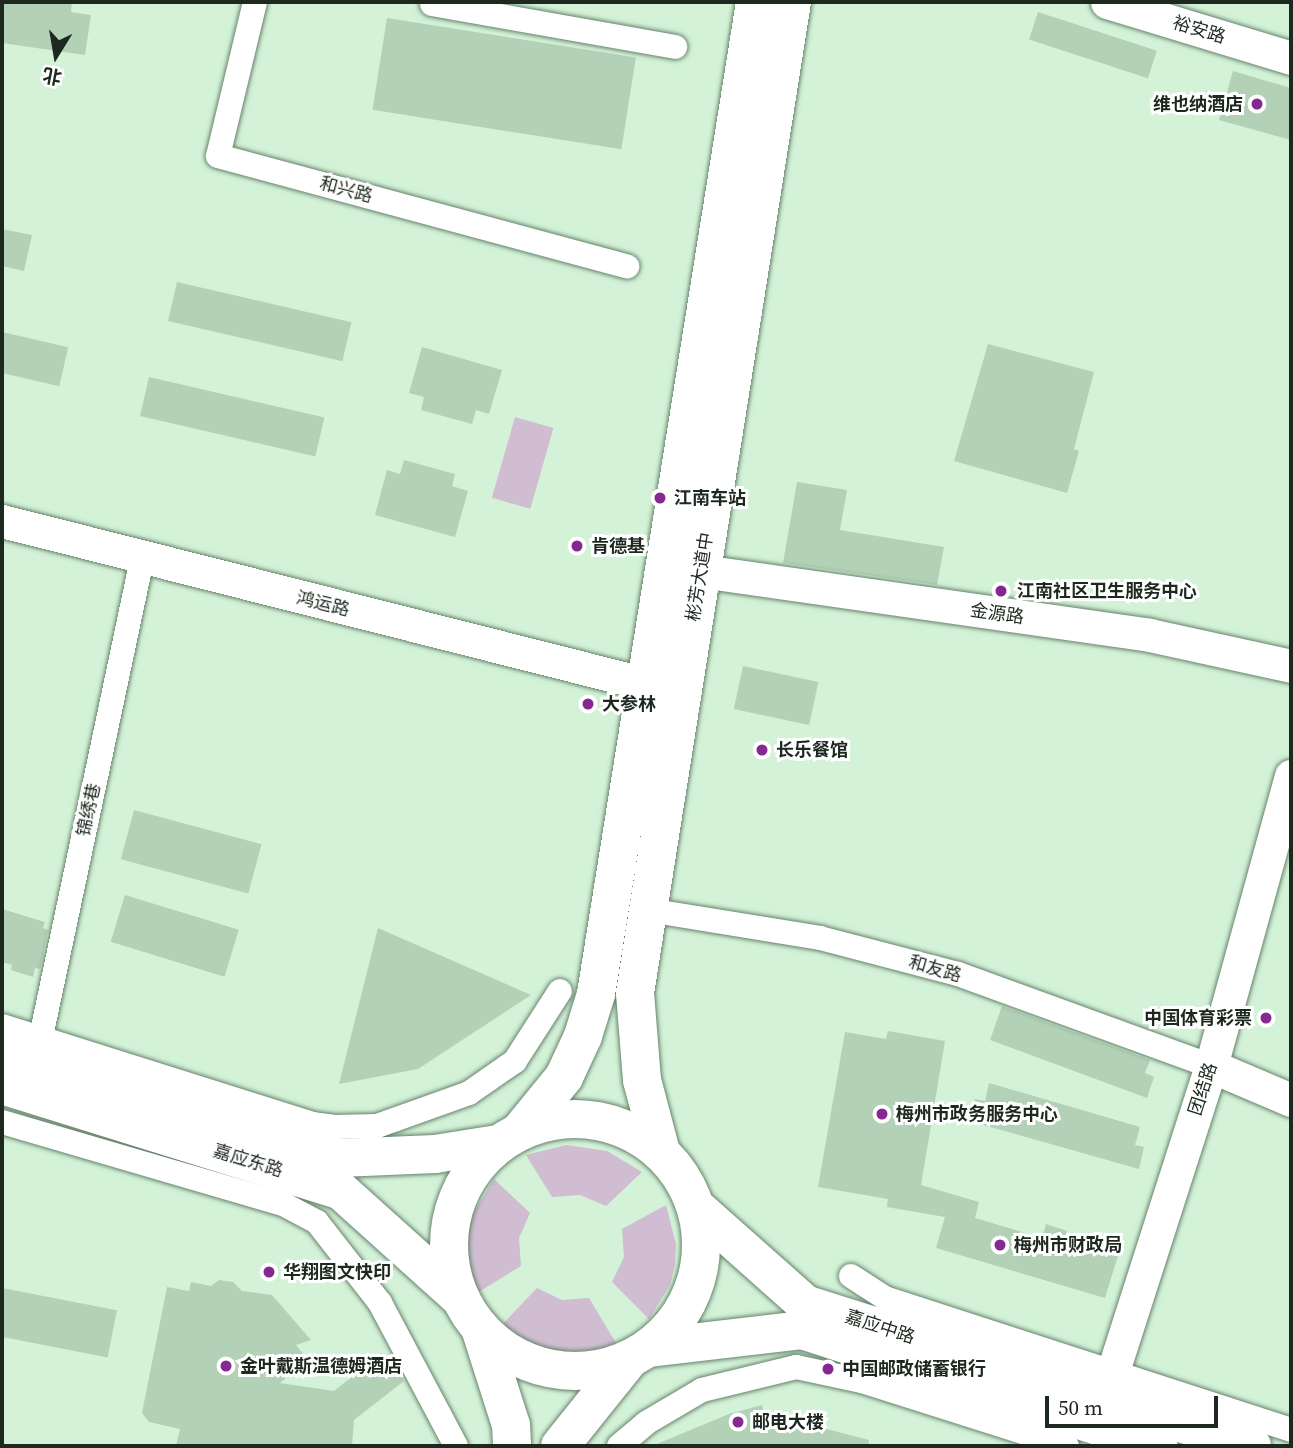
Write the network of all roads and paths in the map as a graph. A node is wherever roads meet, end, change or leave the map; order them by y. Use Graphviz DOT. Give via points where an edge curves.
graph roads {
  1 [pos="255,2"];
  2 [pos="755,2"];
  3 [pos="792,2"];
  4 [pos="1107,2"];
  5 [pos="432,4"];
  6 [pos="675,47"];
  7 [pos="1291,58"];
  8 [pos="626,266"];
  9 [pos="2,521"];
  10 [pos="142,559"];
  11 [pos="701,571"];
  12 [pos="1291,666"];
  13 [pos="646,684"];
  14 [pos="1291,776"];
  15 [pos="648,909"];
  16 [pos="560,991"];
  17 [pos="2,1026"];
  18 [pos="26,1050"];
  19 [pos="1211,1066"];
  20 [pos="2,1085"];
  21 [pos="1291,1100"];
  22 [pos="2,1122"];
  23 [pos="509,1138"];
  24 [pos="661,1152"];
  25 [pos="697,1208"];
  26 [pos="851,1276"];
  27 [pos="470,1313"];
  28 [pos="639,1354"];
  29 [pos="1104,1399"];
  30 [pos="1291,1430"];
  31 [pos="1116,1440"];
  32 [pos="456,1446"];
  33 [pos="512,1446"];
  34 [pos="560,1446"];
  35 [pos="619,1446"];
  36 [pos="1067,1446"];
  37 [pos="1159,1446"];
  38 [pos="1252,1446"];
  1 -- 8 [label="street, 和兴路" via="218,156"];
  2 -- 13 [label="main road, 彬芳大道中"];
  3 -- 11 [label="main road, 彬芳大道中"];
  4 -- 7 [label="street, 裕安路"];
  5 -- 6 [label="street"];
  9 -- 10 [label="street, 鸿运路"];
  10 -- 13 [label="street, 鸿运路"];
  10 -- 18 [label="street, 锦绣巷"];
  11 -- 12 [label="street, 金源路" via="1149,635"];
  11 -- 15 [label="main road, 彬芳大道中"];
  13 -- 23 [label="main road, 彬芳大道中" via="596,994 564,1077"];
  14 -- 19 [label="street, 团结路"];
  15 -- 19 [label="street, 和友路" via="820,938 958,974"];
  15 -- 24 [label="main road, 彬芳大道中" via="635,993 642,1080"];
  16 -- 18 [label="street" via="515,1061 469,1093 377,1126 312,1124"];
  17 -- 18 [label="street"];
  18 -- 23 [label="main road, 嘉应东路" via="340,1158 411,1157"];
  19 -- 21 [label="street"];
  19 -- 29 [label="street, 团结路"];
  20 -- 27 [label="main road, 嘉应东路" via="340,1189"];
  22 -- 32 [label="street" via="285,1205 317,1222 380,1303"];
  23 -- 24 [label="main road, 嘉应东路" via="544,1122 595,1120 620,1127"];
  23 -- 27 [label="main road, 彬芳大道中" via="465,1182 449,1231 449,1256"];
  24 -- 25 [label="main road" via="676,1168"];
  25 -- 28 [label="main road" via="702,1252 699,1275 680,1316"];
  25 -- 29 [label="main road, 嘉应中路" via="805,1304"];
  26 -- 30 [label="street" via="885,1298"];
  27 -- 28 [label="main road, 嘉应东路" via="497,1344 538,1366 584,1371"];
  27 -- 33 [label="main road, 彬芳大道中" via="511,1424"];
  28 -- 31 [label="main road, 嘉应中路" via="802,1330"];
  28 -- 34 [label="main road"];
  29 -- 38 [label="main road, 嘉应中路"];
  31 -- 37 [label="main road, 嘉应中路"];
  35 -- 36 [label="street" via="646,1423 702,1390 796,1367 862,1381"];
}
